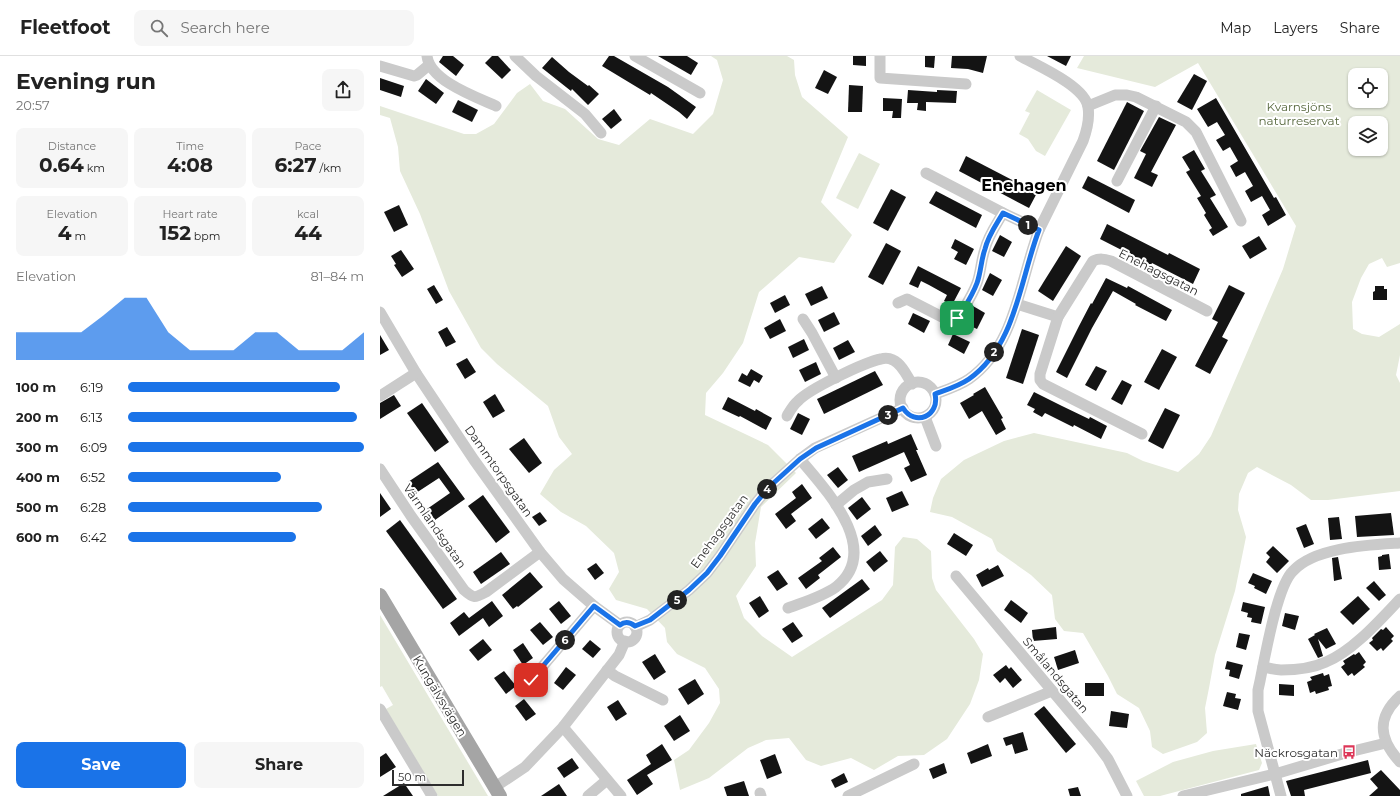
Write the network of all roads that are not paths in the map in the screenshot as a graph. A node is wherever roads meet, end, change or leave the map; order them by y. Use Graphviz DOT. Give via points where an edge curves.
graph roads {
  1 [pos="515,56"];
  2 [pos="635,56"];
  3 [pos="880,56"];
  4 [pos="1020,56"];
  5 [pos="1032,59"];
  6 [pos="428,60"];
  7 [pos="380,66"];
  8 [pos="966,84"];
  9 [pos="700,93"];
  10 [pos="496,106"];
  11 [pos="1088,106"];
  12 [pos="1156,106"];
  13 [pos="601,133"];
  14 [pos="926,173"];
  15 [pos="1117,181"];
  16 [pos="1003,213"];
  17 [pos="1241,221"];
  18 [pos="1039,230"];
  19 [pos="898,303"];
  20 [pos="1017,304"];
  21 [pos="1207,311"];
  22 [pos="380,312"];
  23 [pos="1058,317"];
  24 [pos="804,319"];
  25 [pos="416,373"];
  26 [pos="836,378"];
  27 [pos="912,384"];
  28 [pos="935,394"];
  29 [pos="380,396"];
  30 [pos="903,408"];
  31 [pos="787,416"];
  32 [pos="925,416"];
  33 [pos="1142,434"];
  34 [pos="936,446"];
  35 [pos="800,459"];
  36 [pos="380,470"];
  37 [pos="887,479"];
  38 [pos="836,505"];
  39 [pos="1400,543"];
  40 [pos="540,552"];
  41 [pos="956,576"];
  42 [pos="380,595"];
  43 [pos="1400,599"];
  44 [pos="594,606"];
  45 [pos="788,608"];
  46 [pos="620,625"];
  47 [pos="635,626"];
  48 [pos="625,641"];
  49 [pos="1263,667"];
  50 [pos="607,670"];
  51 [pos="531,680"];
  52 [pos="1052,692"];
  53 [pos="1400,696"];
  54 [pos="663,700"];
  55 [pos="380,709"];
  56 [pos="988,717"];
  57 [pos="563,726"];
  58 [pos="1386,743"];
  59 [pos="1400,762"];
  60 [pos="914,764"];
  61 [pos="1275,774"];
  62 [pos="607,780"];
  63 [pos="498,792"];
  64 [pos="432,796"];
  65 [pos="588,796"];
  66 [pos="621,796"];
  67 [pos="848,796"];
  68 [pos="1128,796"];
  69 [pos="1183,796"];
  70 [pos="1281,796"];
  1 -- 13 [label="street" via="536,76 585,114"];
  2 -- 9 [label="street"];
  3 -- 8 [label="street" via="880,78"];
  4 -- 5 [label="street"];
  5 -- 11 [label="street" via="1070,83 1080,92"];
  6 -- 7 [label="street" via="414,76"];
  6 -- 10 [label="street" via="435,72 452,85"];
  11 -- 12 [label="street" via="1115,95 1127,95"];
  11 -- 18 [label="street" via="1088,128 1083,141"];
  12 -- 15 [label="street"];
  12 -- 17 [label="street" via="1186,122 1196,132"];
  14 -- 16 [label="street"];
  16 -- 18 [label="street"];
  16 -- 19 [label="street" via="985,247 977,285 957,318 946,319 907,299"];
  18 -- 20 [label="street"];
  20 -- 23 [label="street"];
  20 -- 28 [label="street" via="1003,338 983,367 968,380"];
  21 -- 23 [label="street, Enehagsgatan" via="1111,261 1099,259 1093,261"];
  22 -- 25 [label="street, Dammtorpsgatan"];
  23 -- 33 [label="street, Enehagsgatan" via="1040,380 1043,384"];
  24 -- 26 [label="street"];
  25 -- 29 [label="street"];
  25 -- 40 [label="street, Dammtorpsgatan"];
  26 -- 27 [label="street" via="885,358 892,359 901,366"];
  26 -- 31 [label="street" via="797,401"];
  27 -- 28 [label="street" via="924,383 930,386"];
  27 -- 30 [label="street" via="902,392"];
  28 -- 32 [label="street" via="934,408"];
  30 -- 32 [label="street" via="912,416"];
  30 -- 35 [label="street, Enehagsgatan" via="816,448"];
  32 -- 34 [label="street"];
  35 -- 38 [label="street"];
  35 -- 47 [label="street, Enehagsgatan" via="768,488 707,573 650,620"];
  36 -- 40 [label="street, Värmlandsgatan" via="464,590 471,596 476,597 486,592"];
  37 -- 38 [label="street" via="868,482"];
  38 -- 45 [label="street" via="849,527 854,544 854,561 847,575 836,586"];
  39 -- 49 [label="street" via="1325,552 1292,571 1282,592"];
  40 -- 44 [label="street, Dammtorpsgatan" via="563,579"];
  41 -- 52 [label="street, Smålandsgatan"];
  42 -- 63 [label="main road, Kungälvsvägen"];
  43 -- 49 [label="street" via="1380,621 1343,653 1326,663 1310,668 1281,670"];
  44 -- 46 [label="street, Dammtorpsgatan"];
  44 -- 51 [label="street"];
  46 -- 47 [label="street, Enehagsgatan" via="627,622"];
  46 -- 48 [label="street" via="618,635"];
  47 -- 48 [label="street" via="634,637 630,641"];
  48 -- 50 [label="street"];
  49 -- 61 [label="street" via="1258,690 1258,711"];
  50 -- 54 [label="street"];
  50 -- 57 [label="street"];
  52 -- 56 [label="street"];
  52 -- 68 [label="street, Smålandsgatan" via="1108,759"];
  53 -- 58 [label="street" via="1385,713"];
  55 -- 64 [label="street"];
  57 -- 62 [label="street"];
  57 -- 63 [label="street"];
  58 -- 59 [label="street"];
  58 -- 61 [label="street"];
  60 -- 67 [label="street"];
  61 -- 69 [label="street"];
  61 -- 70 [label="street"];
  62 -- 65 [label="street"];
  62 -- 66 [label="street"];
}
